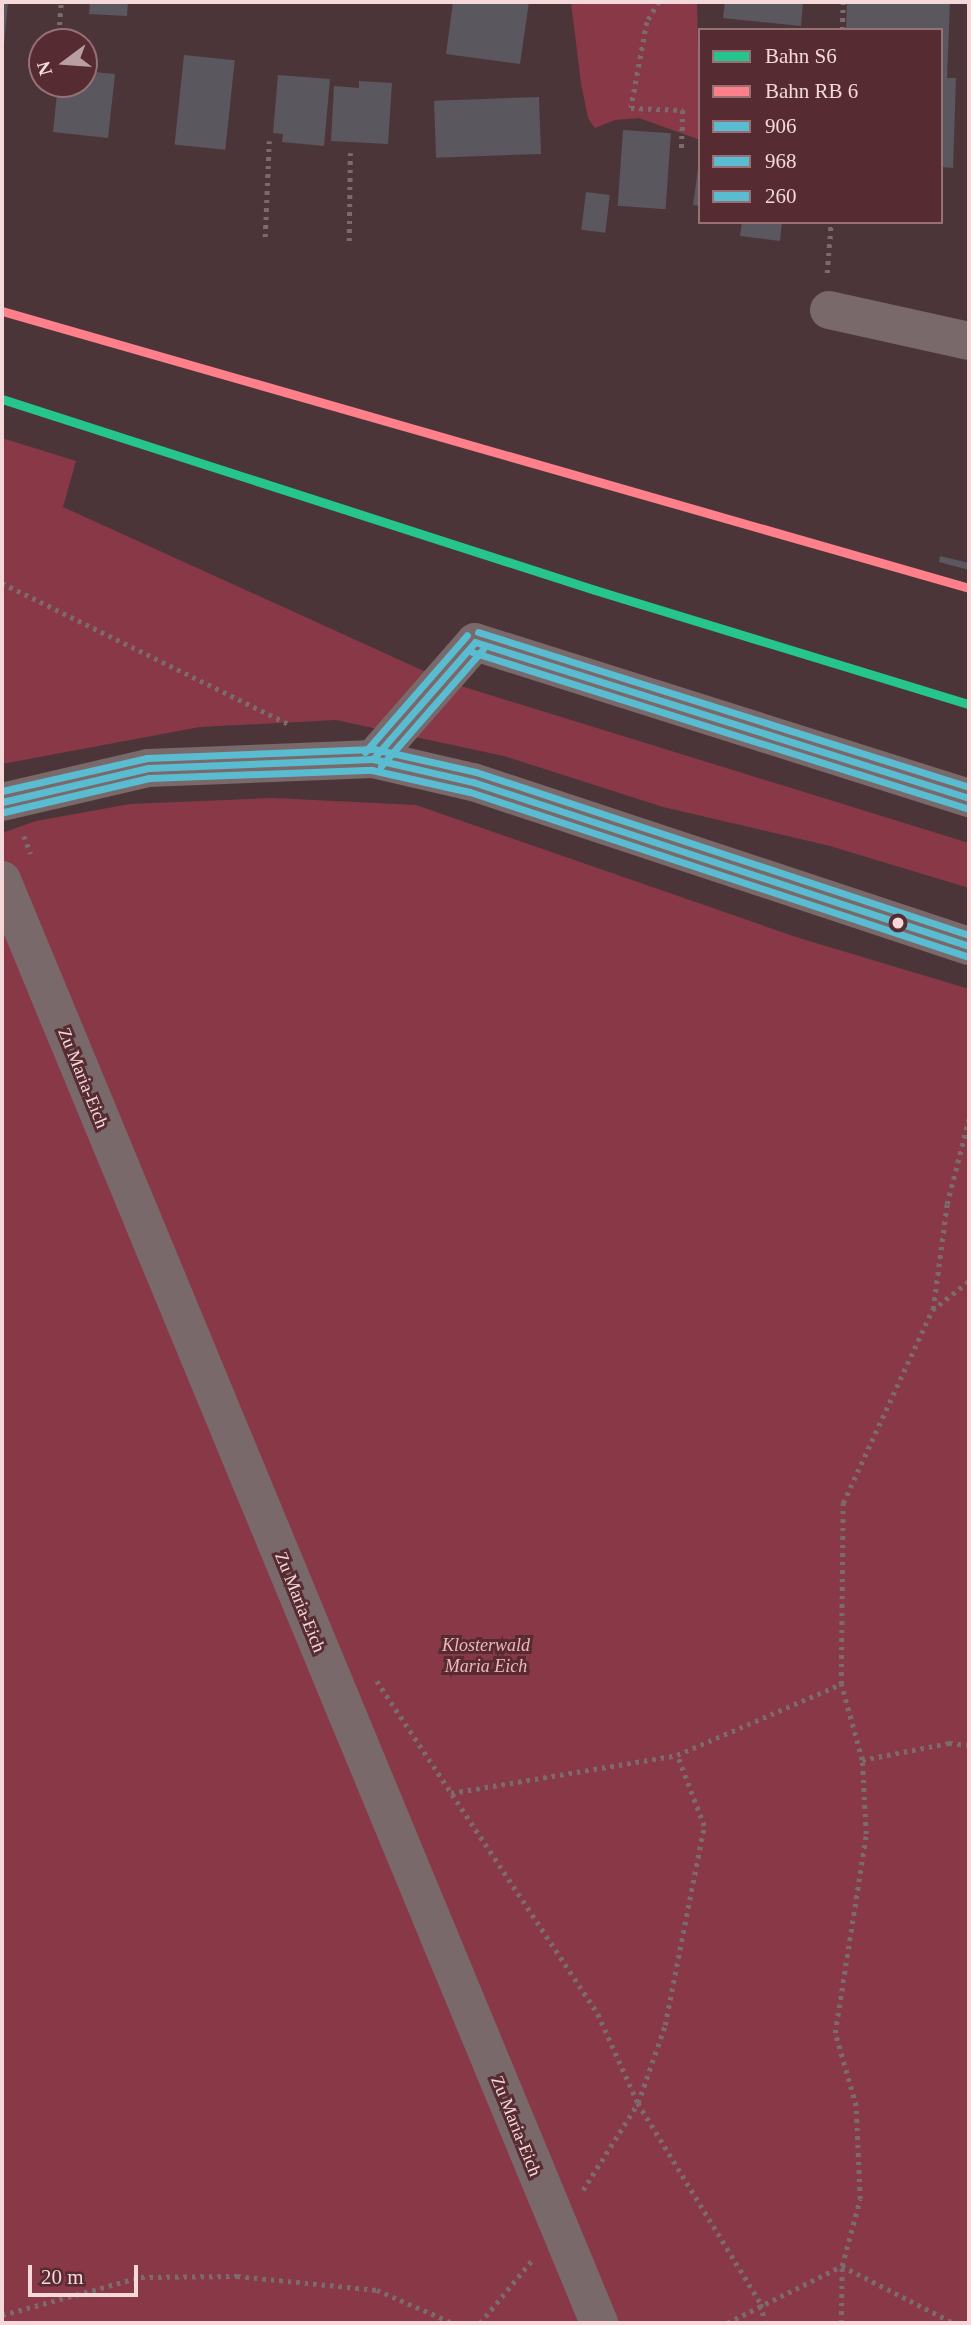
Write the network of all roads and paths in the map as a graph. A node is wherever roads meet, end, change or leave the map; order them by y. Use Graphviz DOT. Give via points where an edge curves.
graph roads {
  1 [pos="61,2"];
  2 [pos="659,2"];
  3 [pos="843,2"];
  4 [pos="59,28"];
  5 [pos="842,28"];
  6 [pos="269,141"];
  7 [pos="682,148"];
  8 [pos="350,153"];
  9 [pos="831,224"];
  10 [pos="265,237"];
  11 [pos="349,241"];
  12 [pos="827,298"];
  13 [pos="969,341"];
  14 [pos="2,583"];
  15 [pos="298,728"];
  16 [pos="373,759"];
  17 [pos="969,798"];
  18 [pos="2,802"];
  19 [pos="2,880"];
  20 [pos="969,946"];
  21 [pos="969,1118"];
  22 [pos="969,1282"];
  23 [pos="932,1310"];
  24 [pos="371,1672"];
  25 [pos="841,1684"];
  26 [pos="969,1745"];
  27 [pos="677,1755"];
  28 [pos="862,1759"];
  29 [pos="451,1793"];
  30 [pos="638,2103"];
  31 [pos="559,2229"];
  32 [pos="842,2266"];
  33 [pos="761,2304"];
  34 [pos="2,2315"];
  35 [pos="453,2323"];
  36 [pos="480,2323"];
  37 [pos="599,2323"];
  38 [pos="727,2323"];
  39 [pos="765,2323"];
  40 [pos="841,2323"];
  41 [pos="954,2323"];
  1 -- 4 [label="path"];
  2 -- 7 [label="path" via="647,22 631,108 683,110"];
  3 -- 5 [label="path"];
  6 -- 10 [label="path"];
  8 -- 11 [label="path"];
  9 -- 12 [label="path"];
  12 -- 13 [label="street"];
  14 -- 15 [label="path"];
  16 -- 17 [label="street" via="474,642"];
  16 -- 18 [label="street" via="148,768"];
  16 -- 20 [label="street" via="473,782"];
  19 -- 31 [label="street, Zu Maria-Eich"];
  21 -- 23 [label="path" via="947,1204"];
  22 -- 23 [label="path"];
  23 -- 25 [label="path" via="843,1503"];
  24 -- 29 [label="path"];
  25 -- 27 [label="path"];
  25 -- 28 [label="path"];
  26 -- 28 [label="path" via="949,1743"];
  27 -- 29 [label="path"];
  27 -- 30 [label="path" via="704,1826 665,2025"];
  28 -- 32 [label="path" via="866,1835 835,2033 856,2106 860,2199"];
  29 -- 30 [label="path" via="598,2014"];
  30 -- 31 [label="path"];
  30 -- 33 [label="path"];
  31 -- 36 [label="path"];
  31 -- 37 [label="street, Zu Maria-Eich"];
  32 -- 33 [label="path"];
  32 -- 40 [label="path"];
  32 -- 41 [label="path"];
  33 -- 38 [label="path"];
  33 -- 39 [label="path"];
  34 -- 35 [label="path" via="141,2277 237,2276 377,2290"];
}
